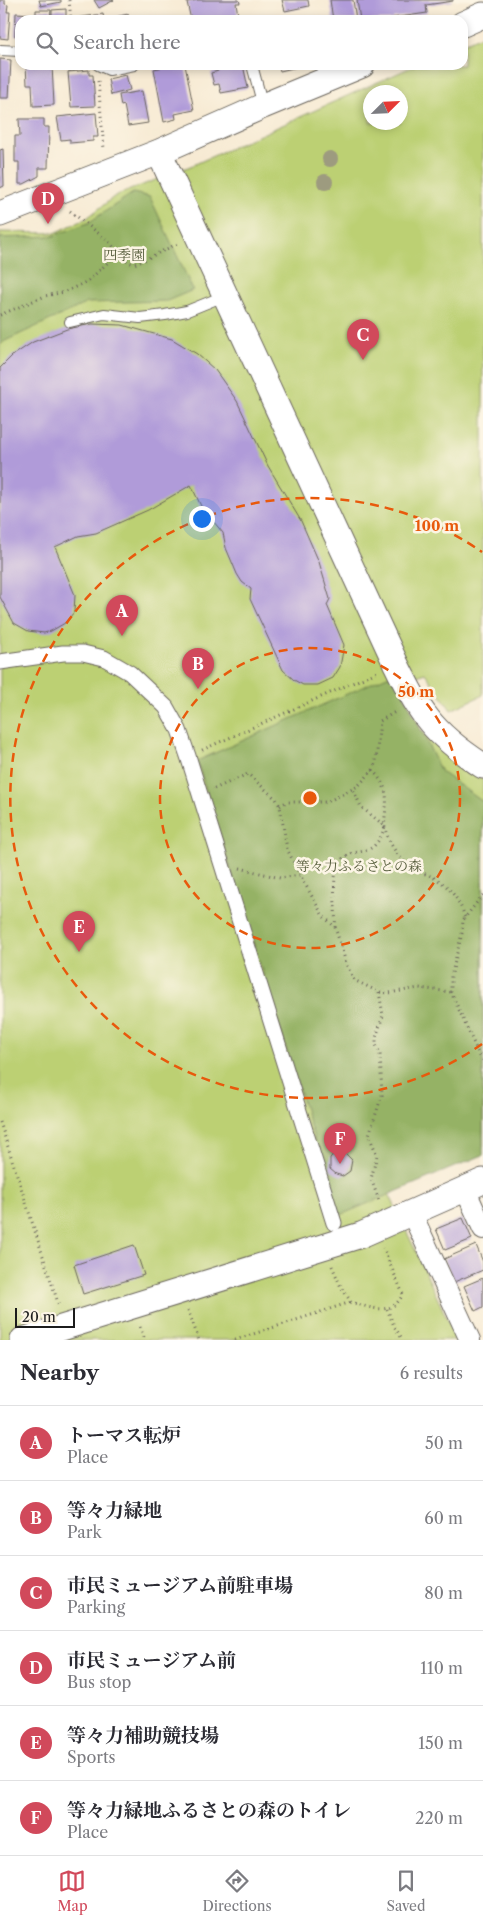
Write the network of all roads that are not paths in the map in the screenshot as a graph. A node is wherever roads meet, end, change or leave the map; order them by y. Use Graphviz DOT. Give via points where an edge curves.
graph roads {
  1 [pos="0,50"];
  2 [pos="15,52"];
  3 [pos="253,70"];
  4 [pos="350,70"];
  5 [pos="263,106"];
  6 [pos="159,152"];
  7 [pos="0,214"];
  8 [pos="226,295"];
  9 [pos="70,322"];
  10 [pos="0,662"];
  11 [pos="483,766"];
  12 [pos="474,1185"];
  13 [pos="412,1214"];
  14 [pos="334,1223"];
  15 [pos="483,1229"];
  16 [pos="23,1340"];
  17 [pos="470,1340"];
  1 -- 2 [label="lane"];
  3 -- 5 [label="lane"];
  4 -- 5 [label="street"];
  5 -- 6 [label="street"];
  6 -- 7 [label="street"];
  6 -- 8 [label="street"];
  8 -- 9 [label="lane" via="187,311 165,315 140,318 104,314"];
  8 -- 11 [label="street" via="396,664 427,719 457,749"];
  10 -- 14 [label="street" via="63,653 104,658 130,673 166,707 188,756"];
  12 -- 13 [label="street"];
  12 -- 15 [label="street"];
  13 -- 16 [label="street" via="361,1235"];
  13 -- 17 [label="street"];
}
